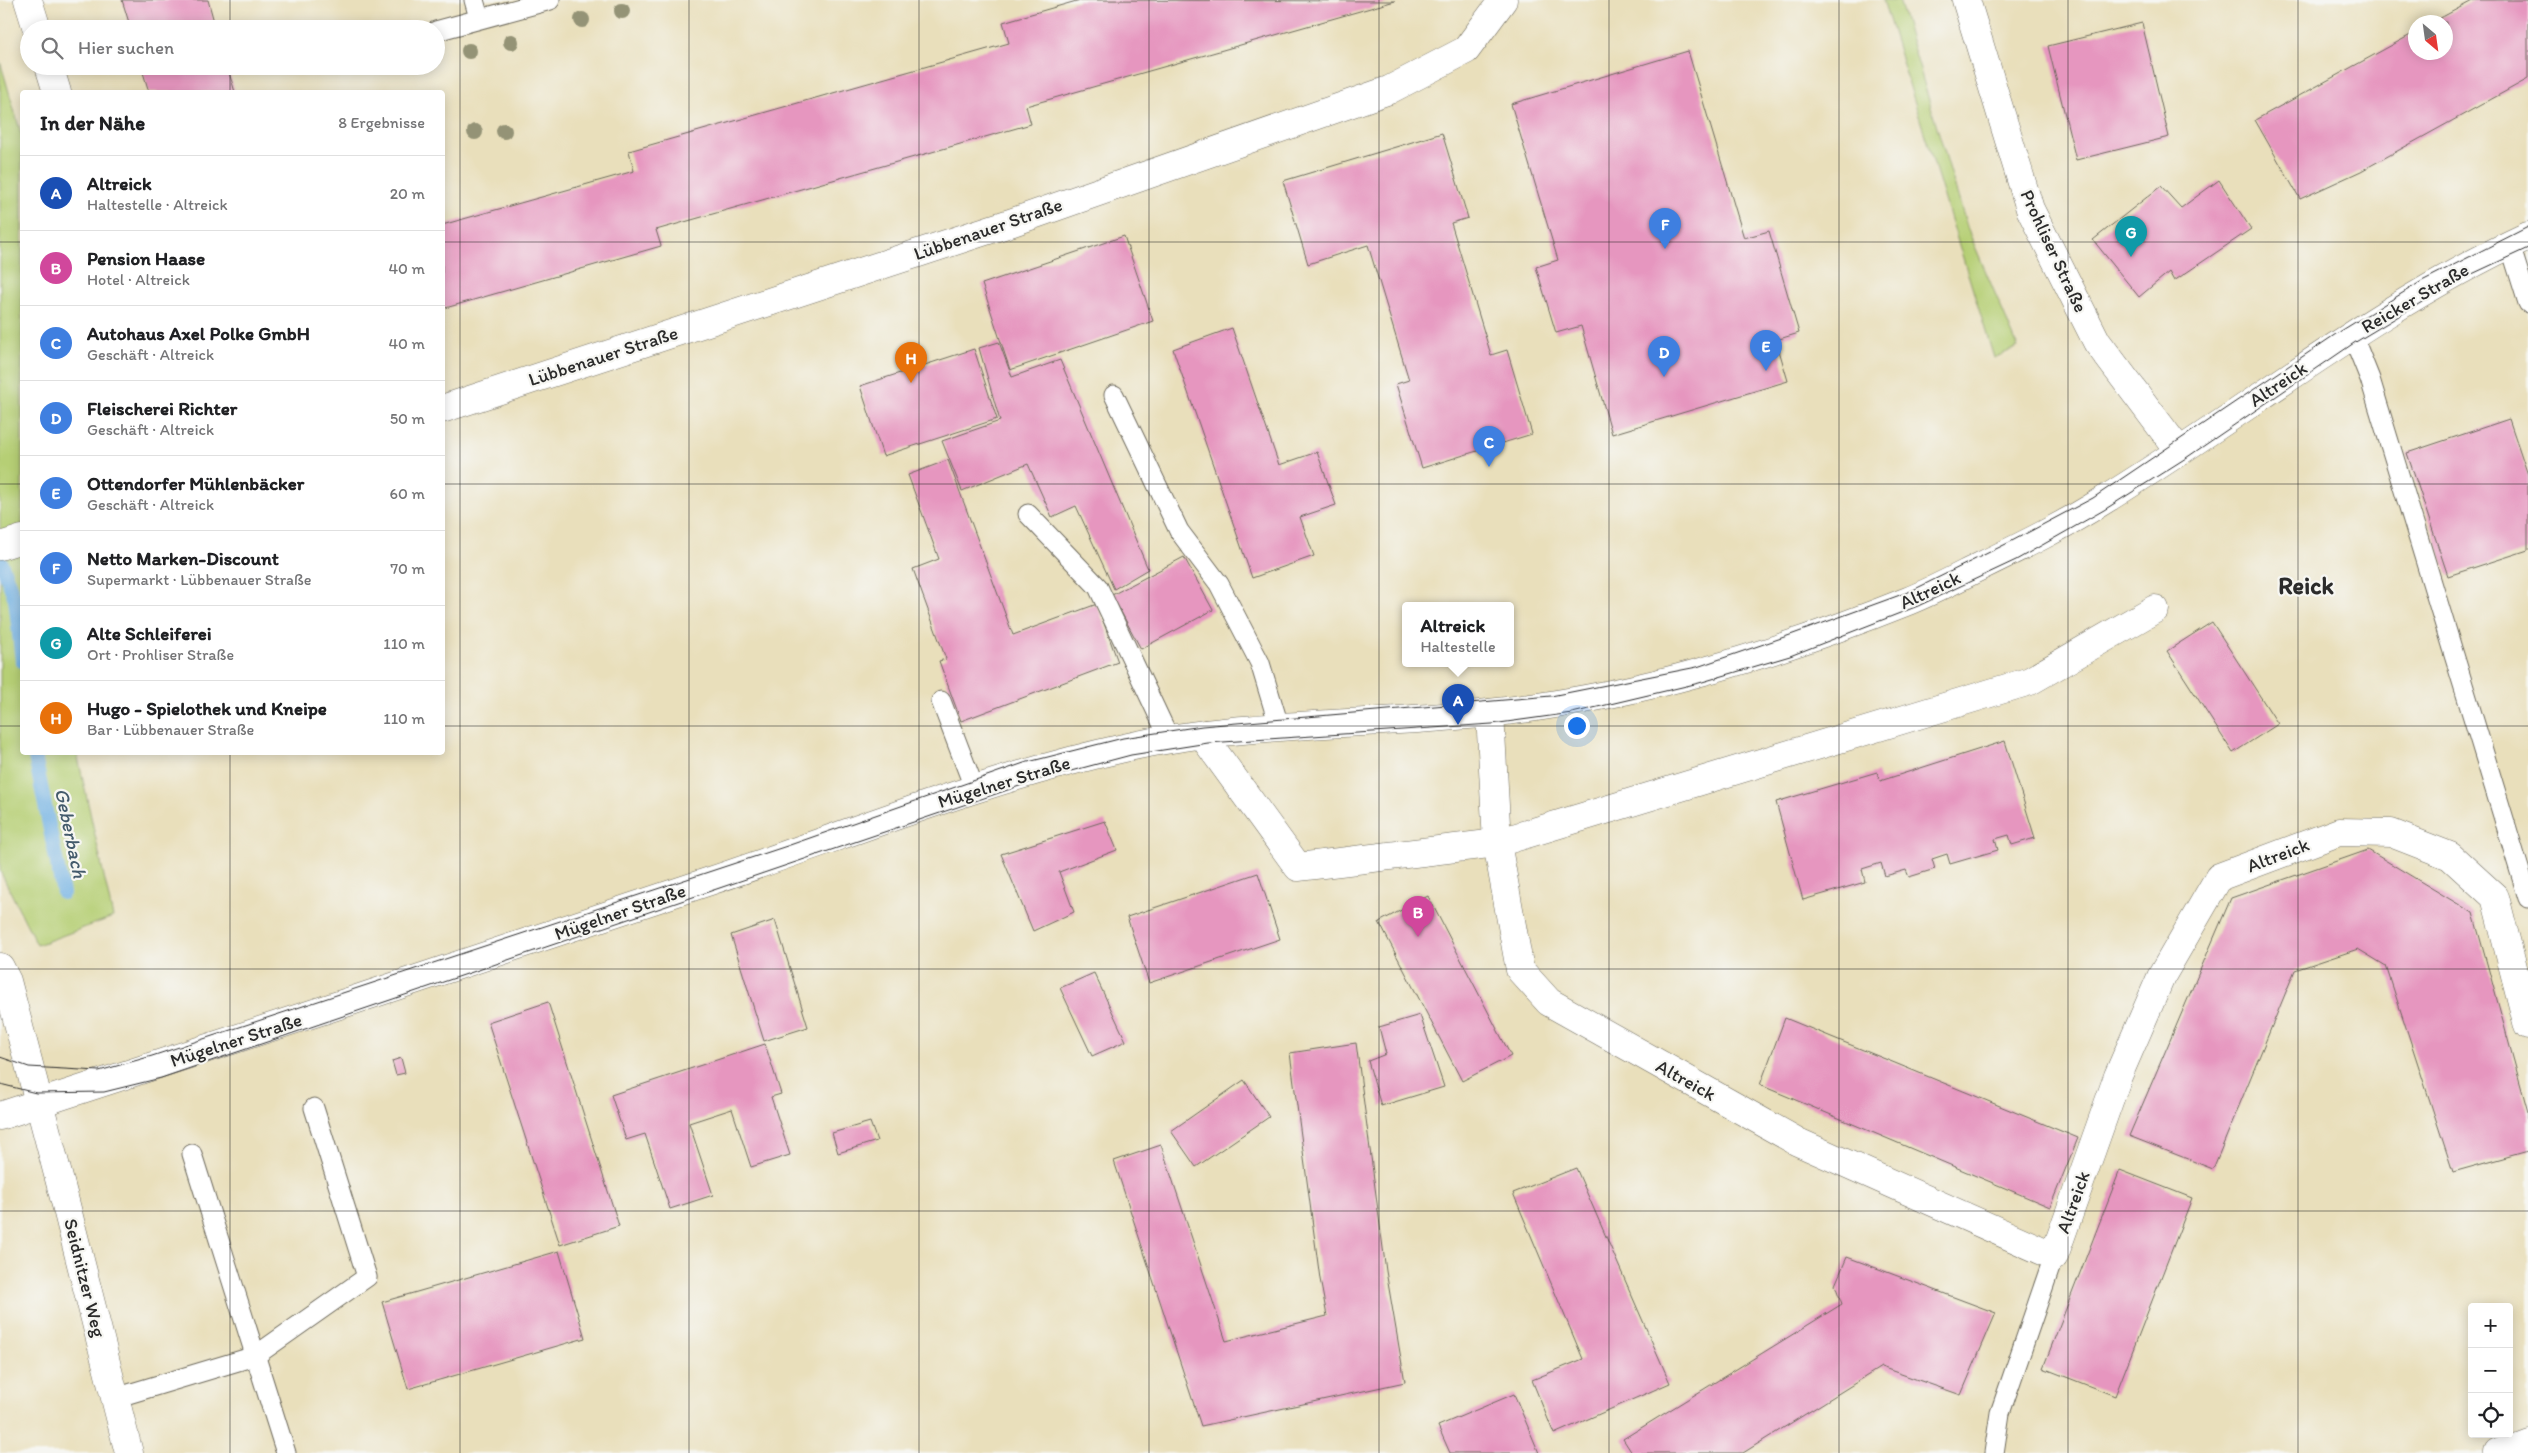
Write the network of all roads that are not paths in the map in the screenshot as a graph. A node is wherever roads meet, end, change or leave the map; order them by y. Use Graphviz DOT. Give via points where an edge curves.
graph roads {
  1 [pos="28,0"];
  2 [pos="474,0"];
  3 [pos="550,0"];
  4 [pos="1503,0"];
  5 [pos="1966,0"];
  6 [pos="479,18"];
  7 [pos="34,20"];
  8 [pos="445,27"];
  9 [pos="52,75"];
  10 [pos="56,90"];
  11 [pos="2519,241"];
  12 [pos="2528,303"];
  13 [pos="2352,334"];
  14 [pos="2323,354"];
  15 [pos="1114,395"];
  16 [pos="445,408"];
  17 [pos="2179,451"];
  18 [pos="1028,514"];
  19 [pos="20,540"];
  20 [pos="0,546"];
  21 [pos="2155,609"];
  22 [pos="942,701"];
  23 [pos="1490,713"];
  24 [pos="1280,729"];
  25 [pos="1205,734"];
  26 [pos="1170,740"];
  27 [pos="975,790"];
  28 [pos="1497,843"];
  29 [pos="2528,898"];
  30 [pos="0,967"];
  31 [pos="2528,1026"];
  32 [pos="39,1103"];
  33 [pos="314,1108"];
  34 [pos="0,1116"];
  35 [pos="192,1154"];
  36 [pos="2054,1256"];
  37 [pos="256,1356"];
  38 [pos="115,1398"];
  39 [pos="2528,1442"];
  40 [pos="129,1453"];
  41 [pos="286,1453"];
  42 [pos="1994,1453"];
  43 [pos="2500,1453"];
  1 -- 7 [label="street"];
  2 -- 6 [label="lane"];
  3 -- 6 [label="lane"];
  4 -- 16 [label="street, Lübbenauer Straße" via="1466,50 1389,90 1014,222"];
  5 -- 17 [label="street, Prohliser Straße" via="2030,209 2097,342"];
  6 -- 8 [label="lane"];
  9 -- 10 [label="street"];
  11 -- 12 [label="lane, Reicker Straße"];
  11 -- 13 [label="street, Reicker Straße" via="2421,292"];
  13 -- 14 [label="street, Reicker Straße"];
  13 -- 29 [label="lane" via="2370,379"];
  14 -- 17 [label="street, Altreick"];
  15 -- 24 [label="lane" via="1179,531 1219,584 1260,663"];
  17 -- 23 [label="street, Altreick" via="2098,504 1914,599 1698,675 1562,704"];
  18 -- 26 [label="lane" via="1098,587"];
  19 -- 20 [label="street"];
  21 -- 28 [label="street" via="2030,681"];
  22 -- 27 [label="lane"];
  23 -- 24 [label="street, Altreick"];
  23 -- 28 [label="street, Altreick"];
  24 -- 25 [label="street, Altreick"];
  25 -- 26 [label="street, Mügelner Straße"];
  25 -- 28 [label="street" via="1208,743 1298,867"];
  26 -- 27 [label="street, Mügelner Straße" via="1127,747 1040,769"];
  27 -- 32 [label="street, Mügelner Straße" via="480,959"];
  28 -- 36 [label="street, Altreick" via="1520,970 1549,1002 1798,1142"];
  30 -- 32 [label="street, Seidnitzer Weg" via="7,981"];
  31 -- 36 [label="street, Altreick" via="2495,897 2450,856 2391,833 2339,832 2219,878 2157,986 2118,1076"];
  32 -- 34 [label="street, Mügelner Straße"];
  32 -- 38 [label="street, Seidnitzer Weg"];
  33 -- 37 [label="lane" via="367,1277"];
  35 -- 37 [label="lane"];
  36 -- 42 [label="lane" via="2000,1413"];
  37 -- 38 [label="lane"];
  37 -- 41 [label="lane"];
  38 -- 40 [label="street, Seidnitzer Weg"];
  39 -- 43 [label="street"];
}
